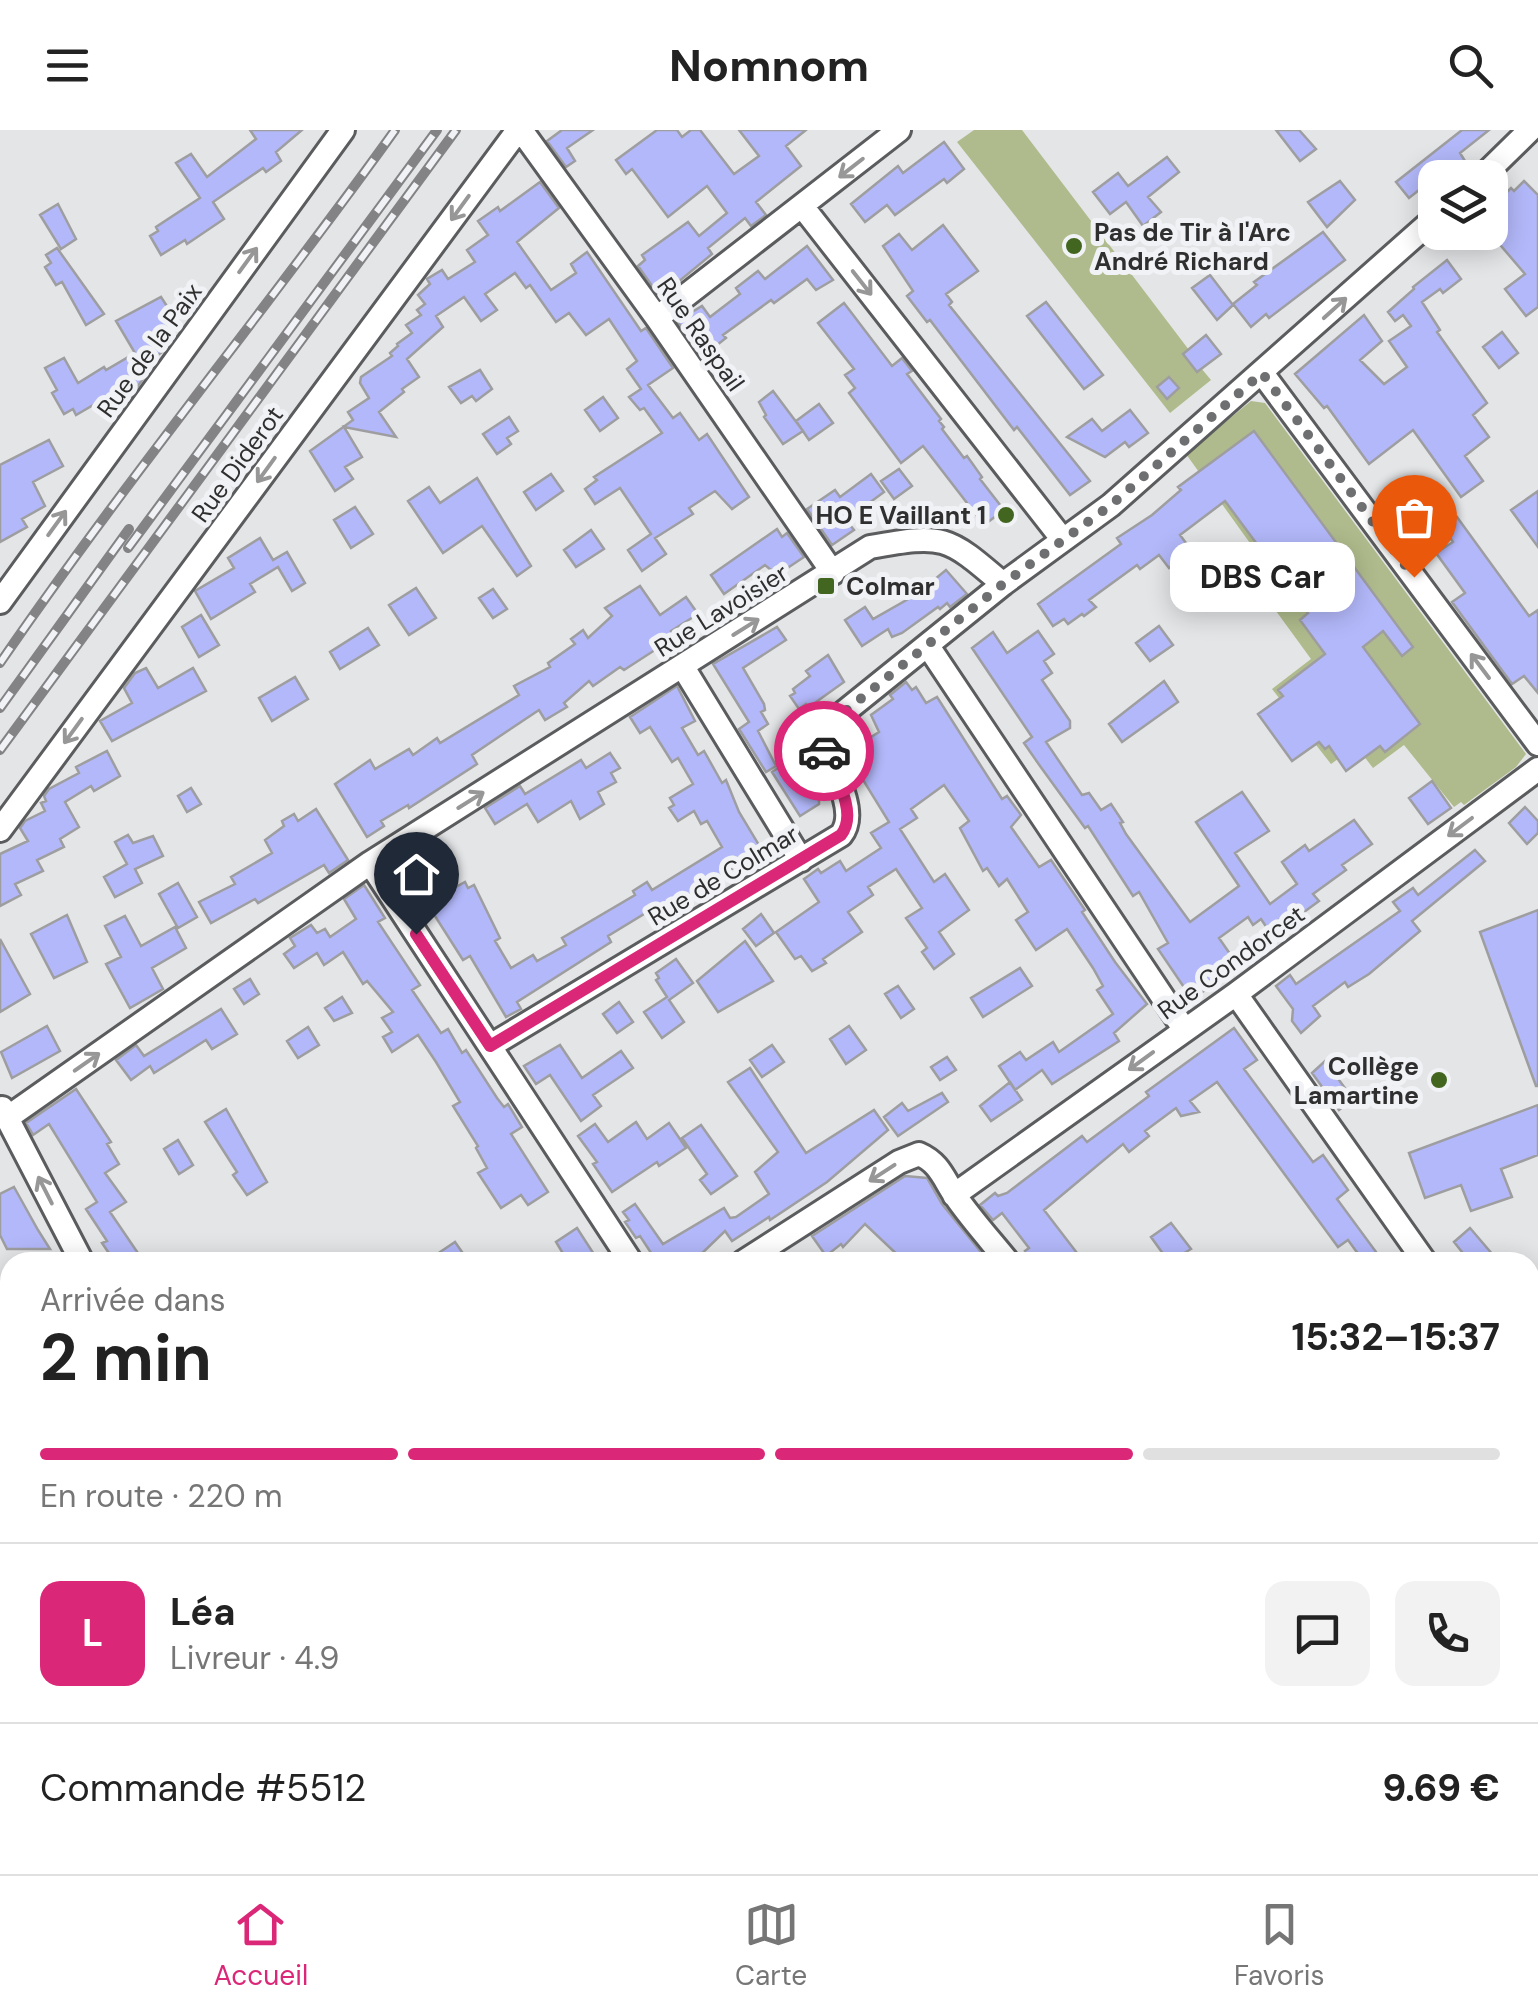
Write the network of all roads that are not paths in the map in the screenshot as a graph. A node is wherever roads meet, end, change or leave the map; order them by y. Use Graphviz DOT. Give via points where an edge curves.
graph roads {
  1 [pos="343,130"];
  2 [pos="519,130"];
  3 [pos="899,130"];
  4 [pos="1530,130"];
  5 [pos="1499,160"];
  6 [pos="802,206"];
  7 [pos="1418,233"];
  8 [pos="657,318"];
  9 [pos="1262,373"];
  10 [pos="1063,540"];
  11 [pos="833,573"];
  12 [pos="1003,584"];
  13 [pos="0,602"];
  14 [pos="928,646"];
  15 [pos="682,667"];
  16 [pos="1538,744"];
  17 [pos="1538,768"];
  18 [pos="0,830"];
  19 [pos="801,860"];
  20 [pos="370,864"];
  21 [pos="1236,994"];
  22 [pos="1184,1030"];
  23 [pos="490,1046"];
  24 [pos="4,1111"];
  25 [pos="954,1195"];
  26 [pos="77,1252"];
  27 [pos="624,1252"];
  28 [pos="760,1252"];
  29 [pos="1000,1252"];
  30 [pos="1418,1252"];
  13 -- 1 [label="street, Rue de la Paix, one-way"];
  2 -- 8 [label="street, Rue Raspail"];
  2 -- 18 [label="street, Rue Diderot, one-way"];
  3 -- 6 [label="street, one-way"];
  4 -- 5 [label="street"];
  6 -- 8 [label="street"];
  6 -- 10 [label="street, one-way"];
  9 -- 7 [label="street, one-way"];
  8 -- 11 [label="street, Rue Raspail"];
  9 -- 10 [label="street"];
  16 -- 9 [label="street, one-way"];
  10 -- 12 [label="street"];
  11 -- 12 [label="street, Rue Lavoisier" via="870,548 941,540"];
  15 -- 11 [label="street, Rue Lavoisier, one-way"];
  12 -- 14 [label="street, Rue de Colmar"];
  14 -- 19 [label="street, Rue de Colmar" via="822,730 820,742 849,825"];
  14 -- 22 [label="street"];
  15 -- 19 [label="street"];
  20 -- 15 [label="street, Rue Lavoisier, one-way"];
  17 -- 21 [label="street, Rue Condorcet, one-way"];
  19 -- 23 [label="street, Rue de Colmar"];
  20 -- 23 [label="street"];
  24 -- 20 [label="street, Rue Lavoisier, one-way"];
  21 -- 22 [label="street, Rue Condorcet"];
  21 -- 30 [label="street"];
  22 -- 25 [label="street, Rue Condorcet, one-way"];
  23 -- 27 [label="street"];
  26 -- 24 [label="street, one-way"];
  25 -- 28 [label="street, one-way" via="940,1169 919,1154"];
  25 -- 29 [label="street"];
}
